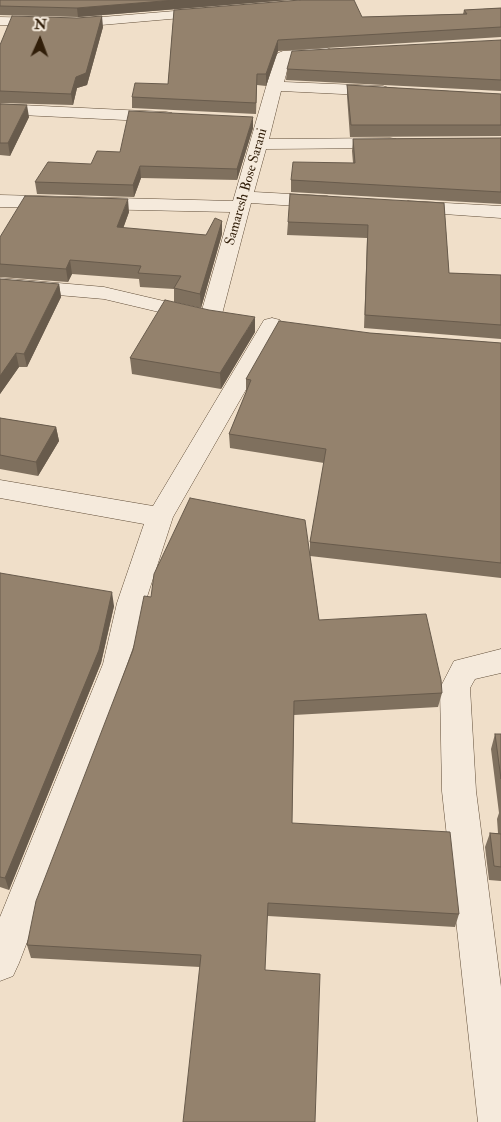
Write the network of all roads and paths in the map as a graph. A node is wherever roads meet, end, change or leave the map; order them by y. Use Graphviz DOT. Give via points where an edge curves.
graph roads {
  1 [pos="223,11"];
  2 [pos="0,22"];
  3 [pos="343,52"];
  4 [pos="275,86"];
  5 [pos="401,92"];
  6 [pos="0,109"];
  7 [pos="178,117"];
  8 [pos="246,120"];
  9 [pos="265,121"];
  10 [pos="407,143"];
  11 [pos="259,144"];
  12 [pos="0,201"];
  13 [pos="243,202"];
  14 [pos="343,203"];
  15 [pos="392,206"];
  16 [pos="501,212"];
  17 [pos="0,284"];
  18 [pos="272,325"];
  19 [pos="0,489"];
  20 [pos="160,517"];
  21 [pos="501,661"];
  22 [pos="0,963"];
  23 [pos="498,1122"];
  1 -- 2 [label="street" via="78,23"];
  3 -- 4 [label="street, Samaresh Bose Sarani" via="283,56"];
  4 -- 5 [label="street"];
  4 -- 9 [label="street, Samaresh Bose Sarani"];
  6 -- 7 [label="street"];
  8 -- 9 [label="street"];
  9 -- 11 [label="street, Samaresh Bose Sarani"];
  10 -- 11 [label="street"];
  11 -- 13 [label="street, Samaresh Bose Sarani"];
  12 -- 13 [label="street"];
  13 -- 14 [label="street"];
  13 -- 17 [label="street, Samaresh Bose Sarani" via="219,319 104,293"];
  15 -- 16 [label="street"];
  18 -- 20 [label="street"];
  19 -- 20 [label="street"];
  20 -- 22 [label="street" via="131,603 118,664"];
  21 -- 23 [label="street" via="465,670 455,688 459,791"];
}
